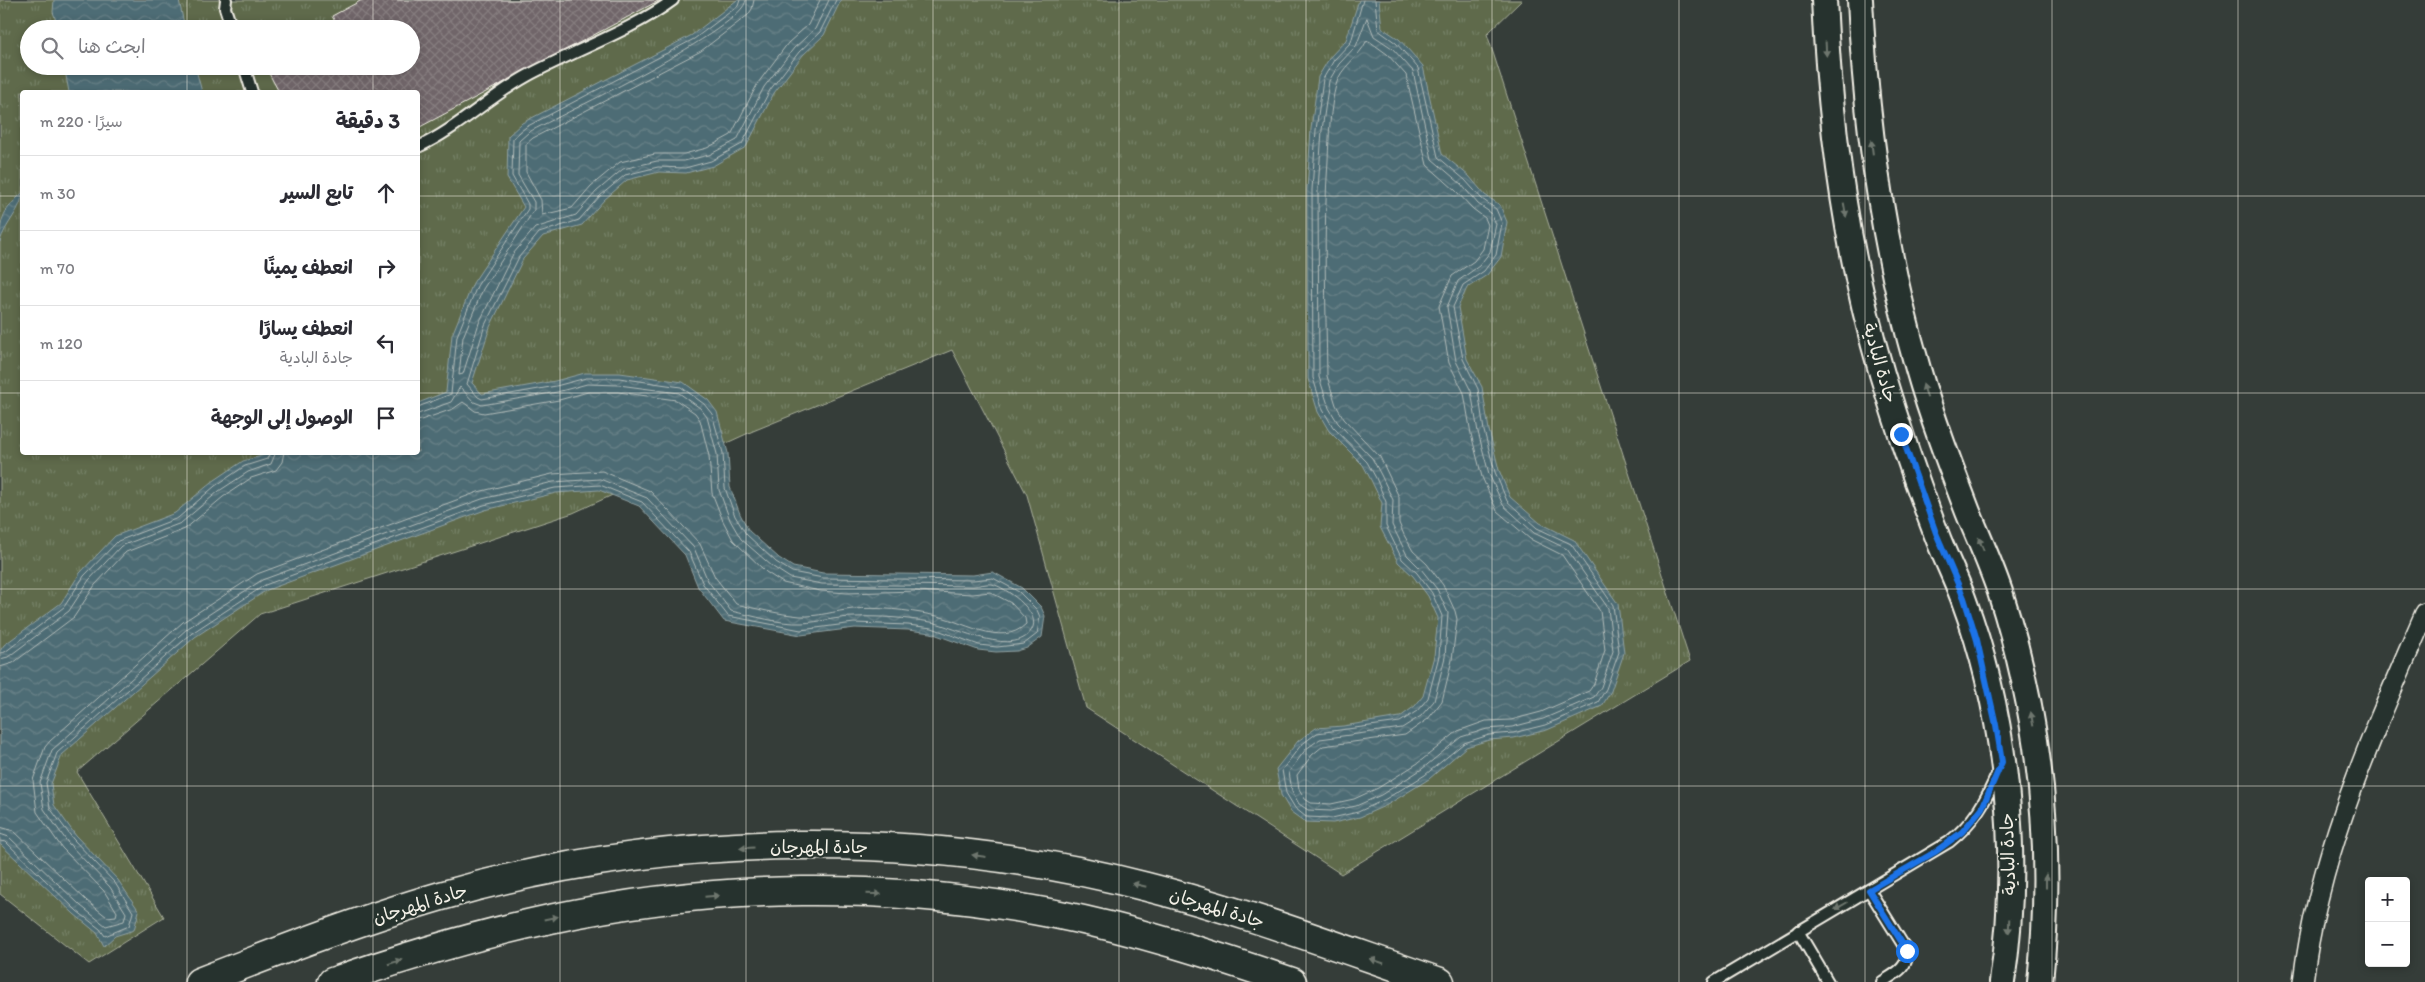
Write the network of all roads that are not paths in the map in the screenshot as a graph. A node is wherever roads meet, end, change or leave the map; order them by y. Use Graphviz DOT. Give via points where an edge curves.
graph roads {
  1 [pos="226,0"];
  2 [pos="673,0"];
  3 [pos="1824,0"];
  4 [pos="1860,0"];
  5 [pos="229,20"];
  6 [pos="247,75"];
  7 [pos="251,90"];
  8 [pos="420,146"];
  9 [pos="2425,613"];
  10 [pos="2002,762"];
  11 [pos="1869,890"];
  12 [pos="1798,932"];
  13 [pos="199,982"];
  14 [pos="332,982"];
  15 [pos="1292,982"];
  16 [pos="1440,982"];
  17 [pos="1714,982"];
  18 [pos="1828,982"];
  19 [pos="1882,982"];
  20 [pos="2002,982"];
  21 [pos="2040,982"];
  22 [pos="2302,982"];
  1 -- 5 [label="lane"];
  2 -- 8 [label="lane" via="526,76"];
  3 -- 10 [label="street, جادة البادية, one-way" via="1826,60 1839,177 1866,311 1901,434 1977,640"];
  21 -- 4 [label="street, جادة البادية, one-way" via="2046,858 2040,767 2033,722 2022,668 1999,589 1934,422 1904,319 1888,249 1874,160"];
  6 -- 7 [label="lane"];
  9 -- 22 [label="street" via="2376,730 2328,859"];
  10 -- 11 [label="lane" via="1982,808 1962,832 1935,852"];
  10 -- 20 [label="street, جادة البادية, one-way" via="2008,812 2010,900"];
  11 -- 12 [label="lane, one-way"];
  11 -- 19 [label="lane" via="1907,951 1907,960 1902,968"];
  12 -- 17 [label="lane"];
  12 -- 18 [label="lane"];
  16 -- 13 [label="main road, جادة المهرجان, one-way" via="1230,910 1145,886 970,854 882,847 793,846 626,858 529,874 443,896 332,931"];
  14 -- 15 [label="main road, one-way" via="470,938 552,918 718,895 803,892 906,896 1054,914 1136,932"];
}
